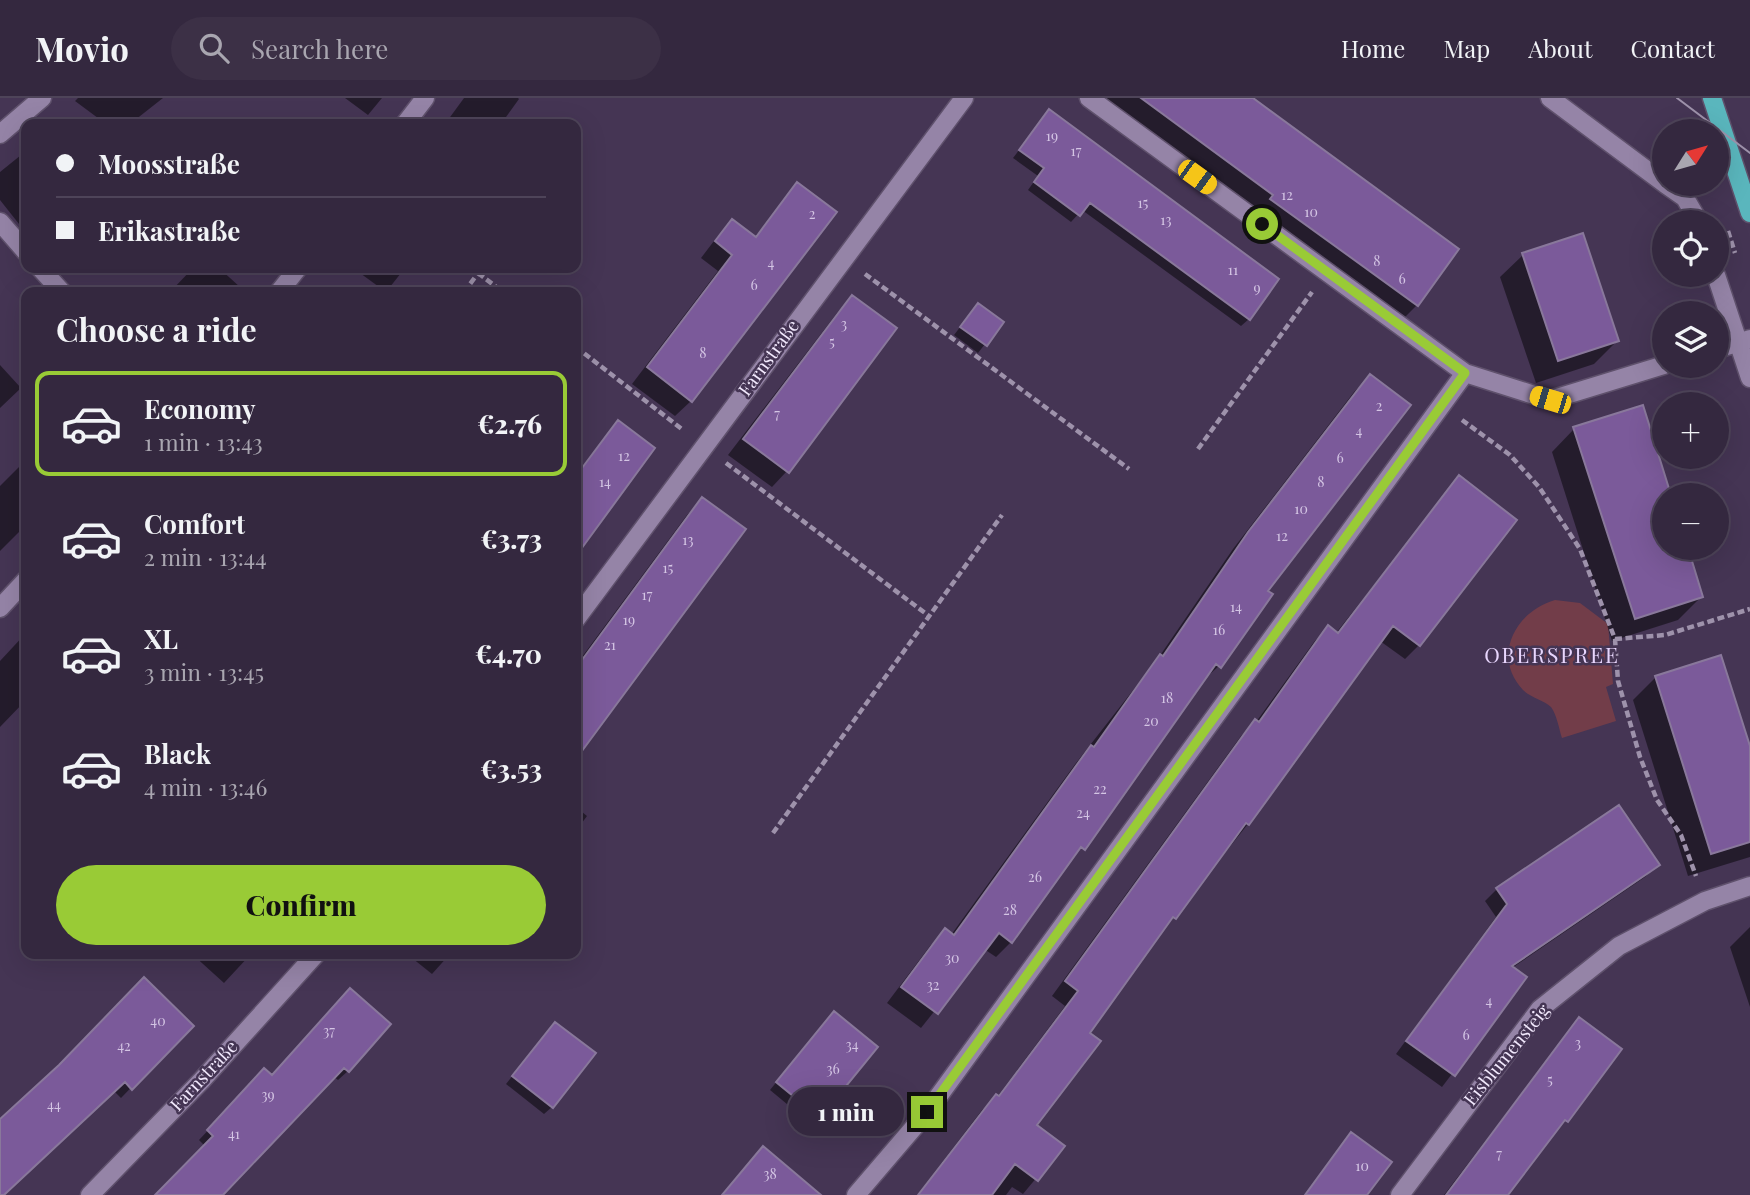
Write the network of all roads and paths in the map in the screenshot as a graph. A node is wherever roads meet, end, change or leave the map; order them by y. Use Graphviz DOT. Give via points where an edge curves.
graph roads {
  1 [pos="42,98"];
  2 [pos="425,98"];
  3 [pos="964,98"];
  4 [pos="1089,98"];
  5 [pos="1550,98"];
  6 [pos="1712,98"];
  7 [pos="409,119"];
  8 [pos="0,134"];
  9 [pos="1652,173"];
  10 [pos="1750,212"];
  11 [pos="0,222"];
  12 [pos="21,246"];
  13 [pos="844,257"];
  14 [pos="1327,272"];
  15 [pos="45,273"];
  16 [pos="294,273"];
  17 [pos="478,273"];
  18 [pos="57,287"];
  19 [pos="283,287"];
  20 [pos="468,287"];
  21 [pos="496,287"];
  22 [pos="1721,287"];
  23 [pos="1744,341"];
  24 [pos="581,351"];
  25 [pos="1652,369"];
  26 [pos="1465,373"];
  27 [pos="1750,378"];
  28 [pos="1442,406"];
  29 [pos="704,446"];
  30 [pos="1198,449"];
  31 [pos="1129,469"];
  32 [pos="1002,515"];
  33 [pos="21,585"];
  34 [pos="0,608"];
  35 [pos="1750,609"];
  36 [pos="581,612"];
  37 [pos="929,616"];
  38 [pos="1615,639"];
  39 [pos="773,833"];
  40 [pos="1750,886"];
  41 [pos="1706,901"];
  42 [pos="311,959"];
  43 [pos="90,1195"];
  44 [pos="856,1195"];
  45 [pos="1399,1195"];
  1 -- 8 [label="street"];
  2 -- 7 [label="street"];
  3 -- 13 [label="street, Farnstraße"];
  4 -- 14 [label="street"];
  5 -- 9 [label="street"];
  6 -- 10 [label="main road"];
  11 -- 12 [label="street"];
  13 -- 29 [label="street, Farnstraße"];
  13 -- 31 [label="path"];
  14 -- 26 [label="street"];
  14 -- 30 [label="path"];
  15 -- 18 [label="street"];
  16 -- 19 [label="street"];
  17 -- 20 [label="path"];
  17 -- 21 [label="path"];
  22 -- 23 [label="street"];
  23 -- 27 [label="street"];
  24 -- 29 [label="path"];
  25 -- 26 [label="street" via="1550,400"];
  26 -- 28 [label="street"];
  28 -- 38 [label="path" via="1510,456 1539,486 1580,549"];
  28 -- 44 [label="street" via="927,1112"];
  29 -- 36 [label="street, Farnstraße"];
  29 -- 37 [label="path"];
  32 -- 37 [label="path"];
  33 -- 34 [label="street"];
  35 -- 38 [label="path" via="1665,635"];
  37 -- 39 [label="path"];
  38 -- 41 [label="path" via="1618,681 1640,757 1657,800 1681,835"];
  40 -- 41 [label="street, Eisblumensteig"];
  41 -- 45 [label="street, Eisblumensteig" via="1619,946 1540,1009"];
  42 -- 43 [label="street, Farnstraße"];
}
